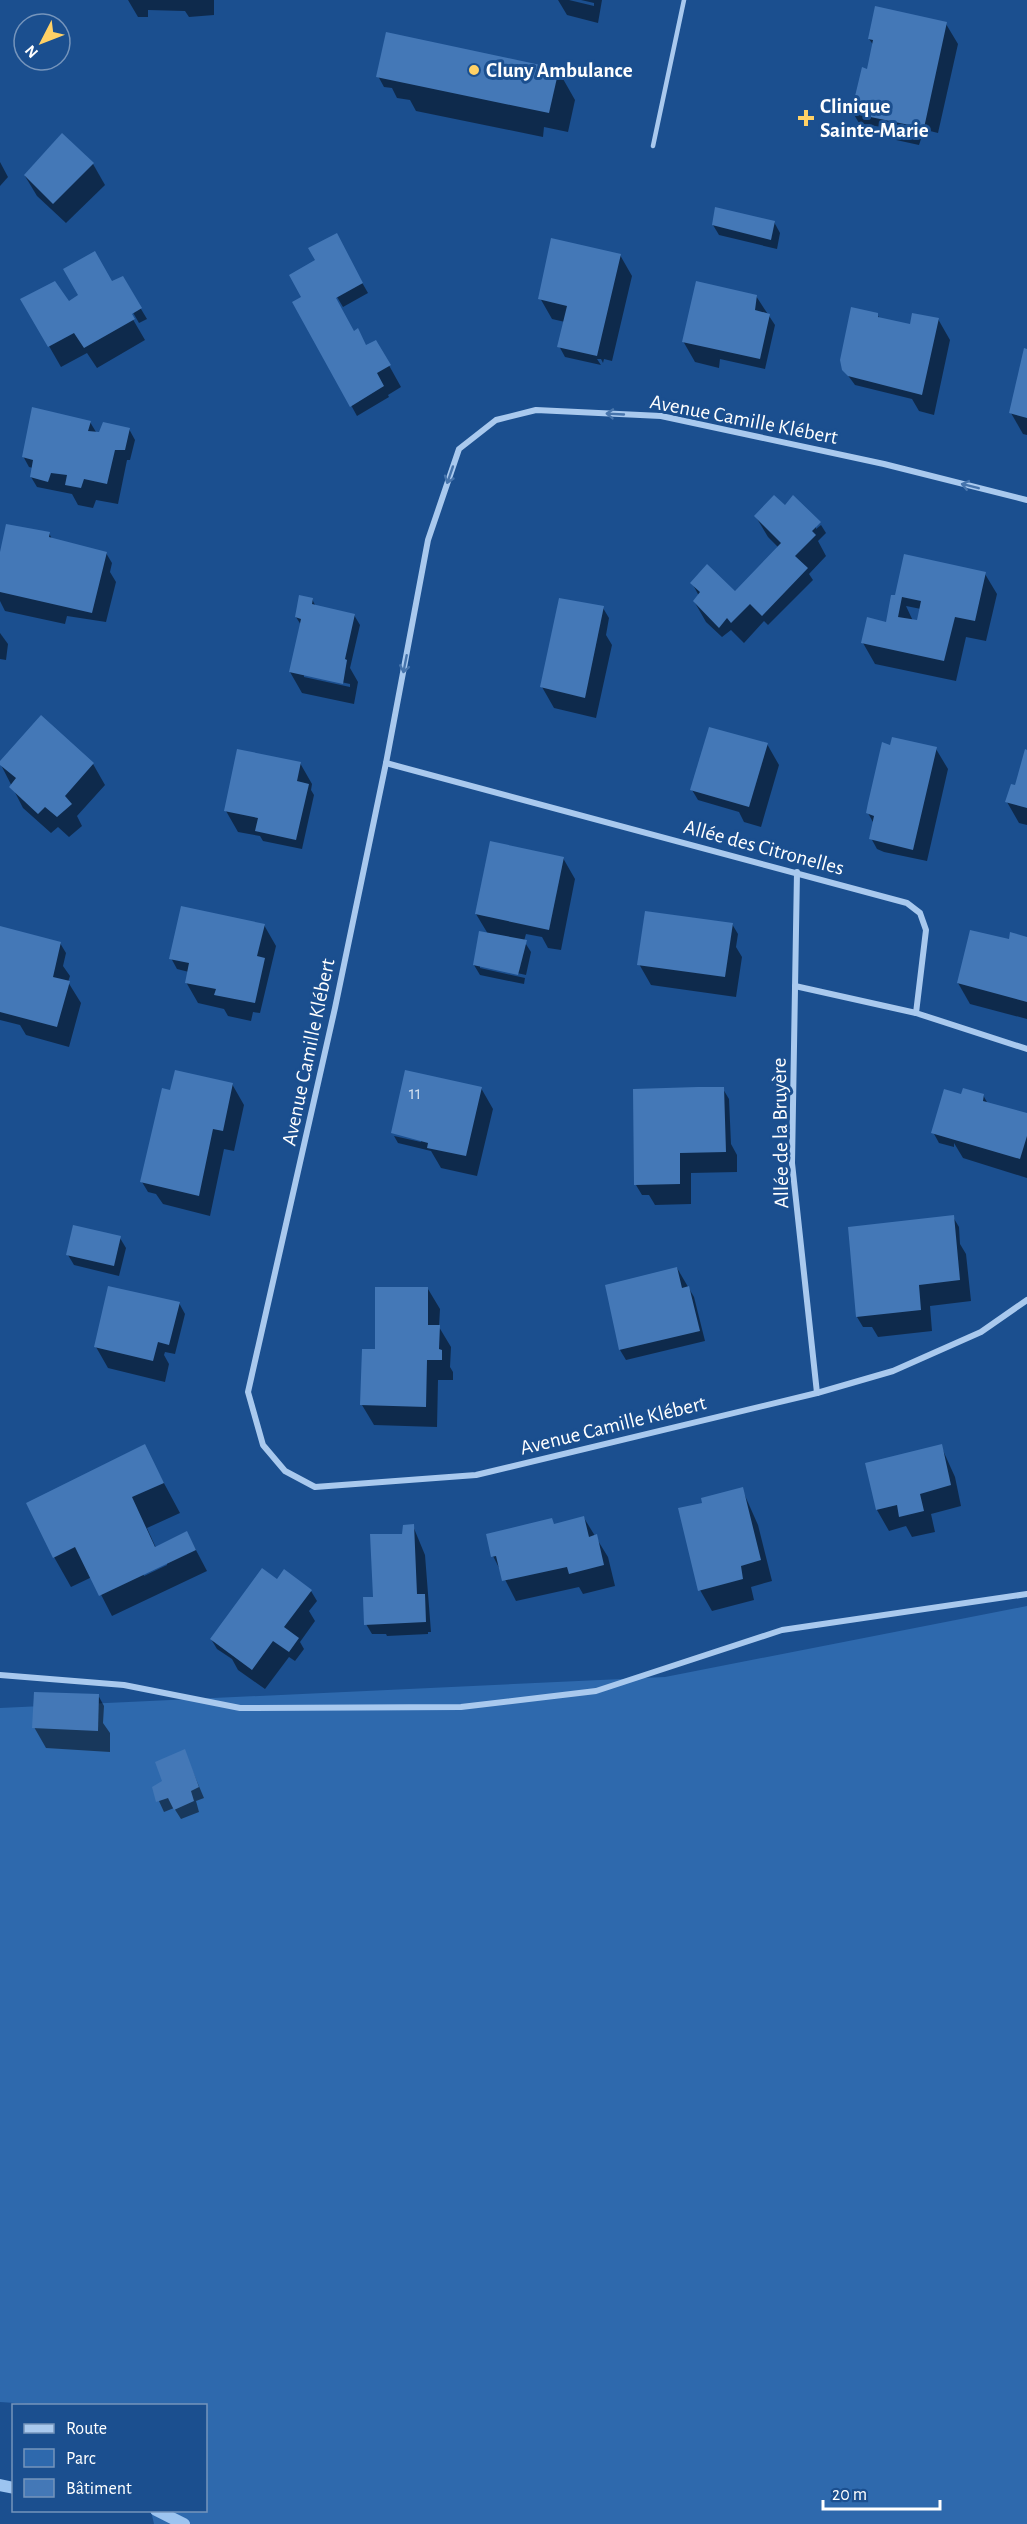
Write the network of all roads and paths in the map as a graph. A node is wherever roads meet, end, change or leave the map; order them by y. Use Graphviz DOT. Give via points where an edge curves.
graph roads {
  1 [pos="684,0"];
  2 [pos="653,146"];
  3 [pos="1027,500"];
  4 [pos="386,763"];
  5 [pos="797,872"];
  6 [pos="795,986"];
  7 [pos="916,1013"];
  8 [pos="1027,1049"];
  9 [pos="1027,1300"];
  10 [pos="817,1393"];
  11 [pos="1027,1594"];
  12 [pos="0,1675"];
  1 -- 2 [label="lane"];
  3 -- 4 [label="street, Avenue Camille Klébert, one-way" via="884,464 661,416 536,410 496,420 459,449 428,540"];
  4 -- 5 [label="street, Allée des Citronelles"];
  4 -- 10 [label="street, Avenue Camille Klébert" via="248,1392 263,1445 285,1471 315,1487 476,1475"];
  5 -- 6 [label="street, Allée de la Bruyère"];
  5 -- 7 [label="street, Allée des Citronelles" via="907,903 920,913 926,930"];
  6 -- 7 [label="street"];
  6 -- 10 [label="street, Allée de la Bruyère" via="792,1163"];
  7 -- 8 [label="street"];
  9 -- 10 [label="street, Avenue Camille Klébert" via="981,1332 893,1371"];
  11 -- 12 [label="street" via="782,1630 596,1691 461,1707 240,1708 124,1685"];
}
